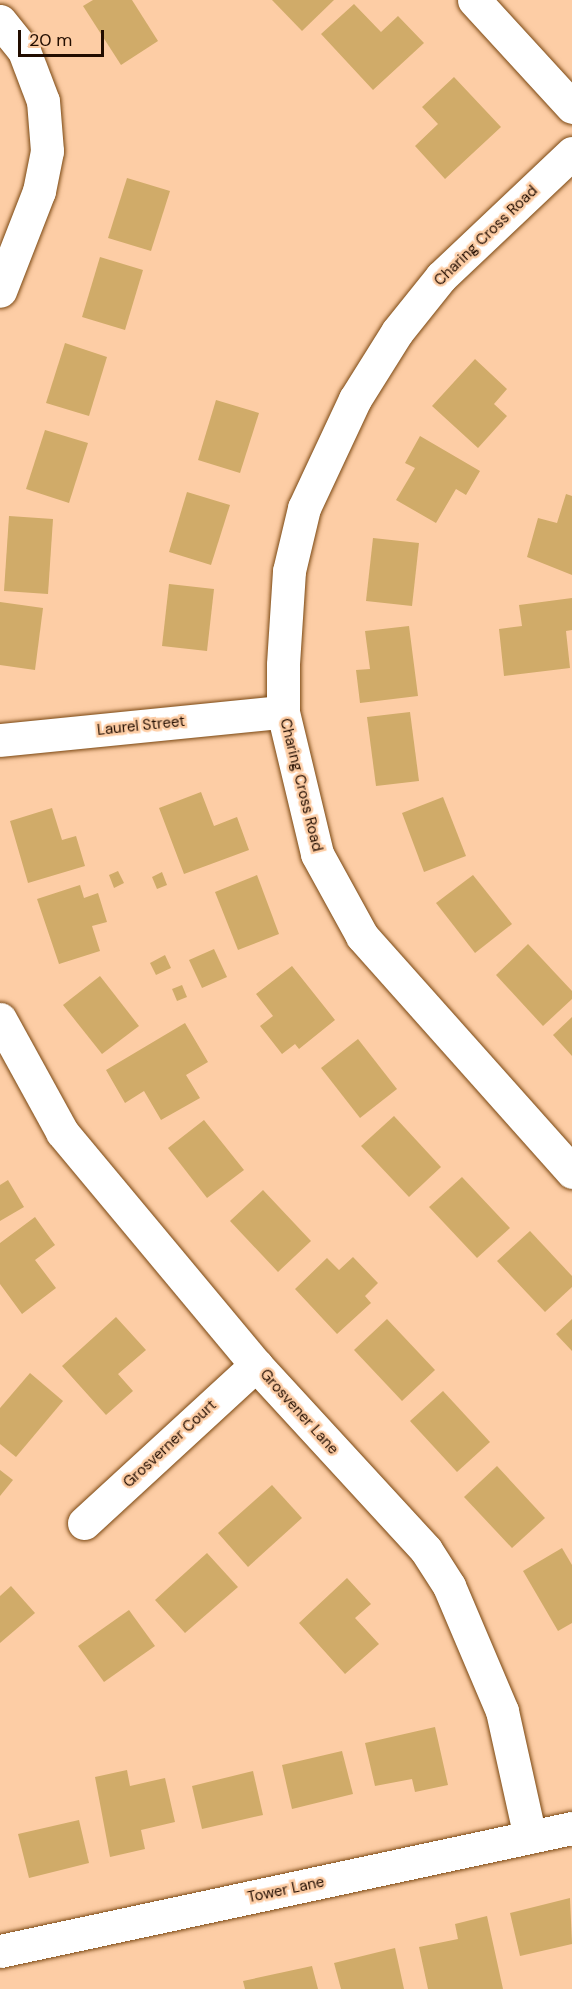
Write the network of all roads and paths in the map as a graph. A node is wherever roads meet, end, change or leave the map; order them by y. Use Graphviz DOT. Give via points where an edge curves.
graph roads {
  1 [pos="474,0"];
  2 [pos="0,21"];
  3 [pos="572,107"];
  4 [pos="572,153"];
  5 [pos="0,291"];
  6 [pos="283,712"];
  7 [pos="0,740"];
  8 [pos="0,1019"];
  9 [pos="572,1172"];
  10 [pos="256,1365"];
  11 [pos="84,1523"];
  12 [pos="572,1828"];
  13 [pos="530,1838"];
  14 [pos="0,1952"];
  1 -- 3 [label="street"];
  2 -- 5 [label="street" via="24,51 43,101 47,151 39,191"];
  4 -- 6 [label="street, Charing Cross Road" via="441,277 397,332 323,457 289,571"];
  6 -- 7 [label="street, Laurel Street"];
  6 -- 9 [label="street, Charing Cross Road" via="317,854 362,936"];
  8 -- 10 [label="street, Grosvener Lane" via="62,1132"];
  10 -- 11 [label="street, Grosverner Court"];
  10 -- 13 [label="street, Grosvener Lane" via="426,1550 449,1586 502,1711"];
  12 -- 13 [label="street, Tower Lane"];
  13 -- 14 [label="street, Tower Lane"];
}
